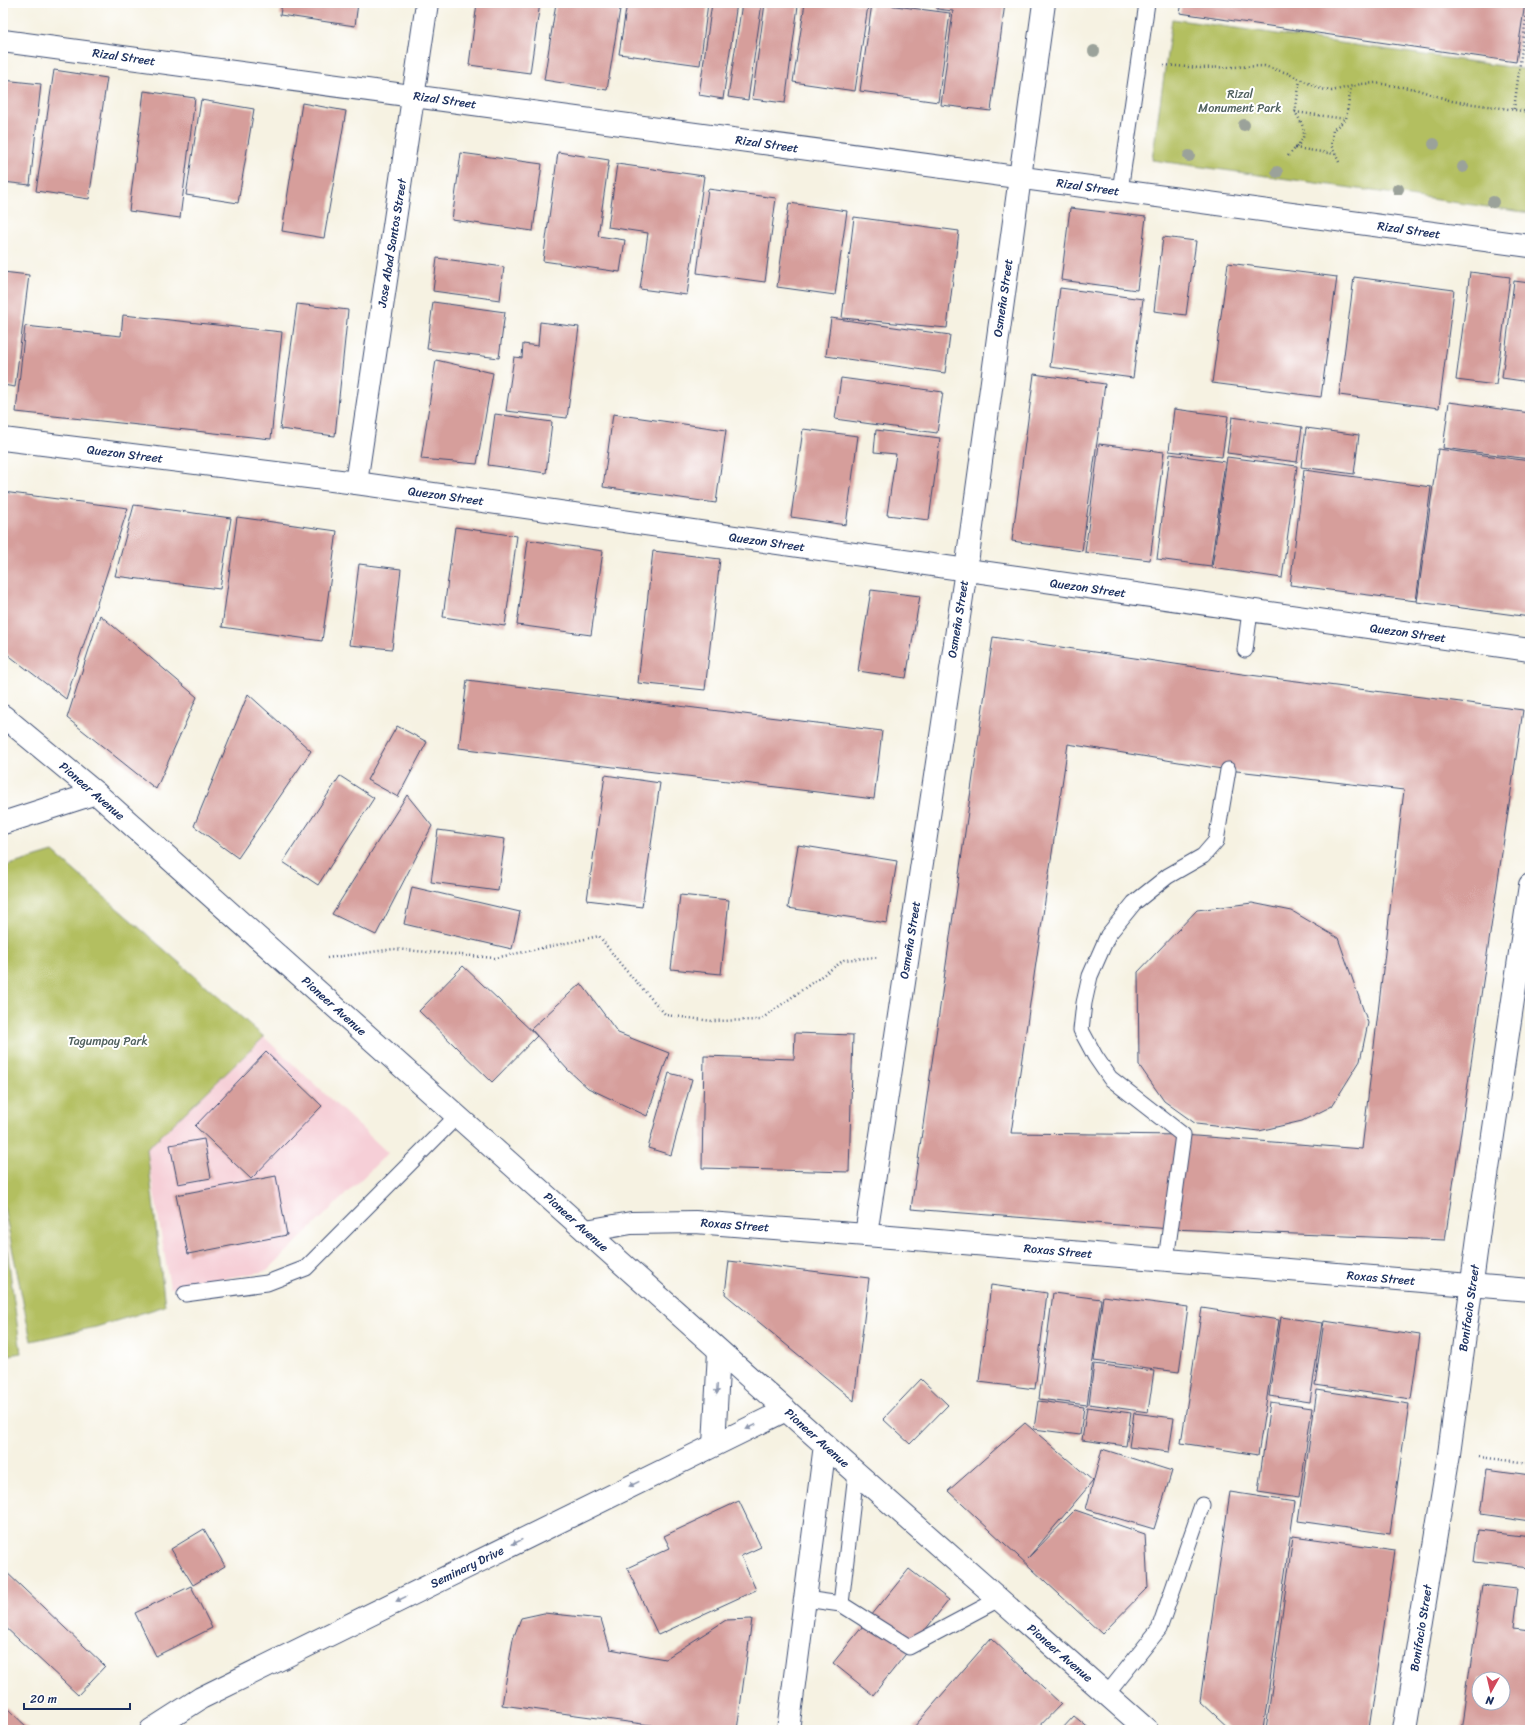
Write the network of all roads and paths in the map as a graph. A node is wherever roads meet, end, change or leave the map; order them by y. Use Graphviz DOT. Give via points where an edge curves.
graph roads {
  1 [pos="427,3"];
  2 [pos="1044,3"];
  3 [pos="1146,3"];
  4 [pos="1528,3"];
  5 [pos="3,41"];
  6 [pos="1138,63"];
  7 [pos="1300,80"];
  8 [pos="1351,87"];
  9 [pos="414,96"];
  10 [pos="1514,109"];
  11 [pos="1295,112"];
  12 [pos="1530,112"];
  13 [pos="1346,119"];
  14 [pos="1296,148"];
  15 [pos="1335,154"];
  16 [pos="1288,156"];
  17 [pos="1340,162"];
  18 [pos="1020,178"];
  19 [pos="1120,191"];
  20 [pos="1530,246"];
  21 [pos="3,439"];
  22 [pos="356,484"];
  23 [pos="966,570"];
  24 [pos="1250,611"];
  25 [pos="1245,650"];
  26 [pos="1530,650"];
  27 [pos="3,716"];
  28 [pos="1228,770"];
  29 [pos="96,793"];
  30 [pos="3,823"];
  31 [pos="1530,885"];
  32 [pos="908,954"];
  33 [pos="287,964"];
  34 [pos="457,1116"];
  35 [pos="586,1231"];
  36 [pos="866,1235"];
  37 [pos="1166,1260"];
  38 [pos="1471,1286"];
  39 [pos="1530,1290"];
  40 [pos="185,1294"];
  41 [pos="719,1350"];
  42 [pos="786,1410"];
  43 [pos="714,1445"];
  44 [pos="825,1445"];
  45 [pos="1449,1454"];
  46 [pos="1530,1463"];
  47 [pos="856,1473"];
  48 [pos="1202,1505"];
  49 [pos="805,1599"];
  50 [pos="999,1599"];
  51 [pos="841,1604"];
  52 [pos="1107,1694"];
  53 [pos="151,1730"];
  54 [pos="788,1730"];
  55 [pos="1147,1730"];
  56 [pos="1404,1730"];
  1 -- 9 [label="main road, Jose Abad Santos Street"];
  2 -- 18 [label="main road, Osmeña Street"];
  3 -- 6 [label="lane"];
  4 -- 10 [label="path"];
  5 -- 9 [label="main road, Rizal Street"];
  6 -- 7 [label="path" via="1200,68 1264,66"];
  6 -- 19 [label="lane"];
  7 -- 8 [label="path" via="1332,91"];
  7 -- 11 [label="path"];
  8 -- 10 [label="path" via="1361,84 1382,84 1452,101"];
  8 -- 13 [label="path"];
  9 -- 18 [label="main road, Rizal Street"];
  9 -- 22 [label="main road, Jose Abad Santos Street"];
  10 -- 12 [label="path"];
  11 -- 13 [label="path"];
  11 -- 14 [label="path" via="1304,125 1302,141"];
  13 -- 15 [label="path" via="1333,130 1331,145"];
  14 -- 15 [label="path"];
  14 -- 16 [label="path"];
  15 -- 17 [label="path"];
  18 -- 19 [label="main road, Rizal Street"];
  18 -- 23 [label="main road, Osmeña Street"];
  19 -- 20 [label="main road, Rizal Street"];
  21 -- 22 [label="main road, Quezon Street"];
  22 -- 23 [label="main road, Quezon Street"];
  23 -- 24 [label="main road, Quezon Street"];
  23 -- 32 [label="main road, Osmeña Street"];
  24 -- 25 [label="lane"];
  24 -- 26 [label="main road, Quezon Street"];
  27 -- 29 [label="main road, Pioneer Avenue"];
  28 -- 37 [label="lane" via="1216,842 1203,856 1168,876 1134,903 1108,935 1090,976 1084,1003 1081,1030 1110,1078 1183,1136"];
  29 -- 30 [label="main road"];
  29 -- 33 [label="main road, Pioneer Avenue"];
  31 -- 38 [label="main road, Bonifacio Street"];
  32 -- 33 [label="path" via="844,960 760,1020 712,1021 666,1015 599,936 495,958 394,949"];
  32 -- 36 [label="main road, Osmeña Street"];
  33 -- 34 [label="main road, Pioneer Avenue"];
  34 -- 35 [label="main road, Pioneer Avenue"];
  34 -- 40 [label="lane" via="306,1268 267,1283"];
  35 -- 36 [label="main road, Roxas Street" via="631,1223 695,1222"];
  35 -- 41 [label="main road, Pioneer Avenue"];
  36 -- 37 [label="main road, Roxas Street"];
  37 -- 38 [label="main road, Roxas Street"];
  38 -- 39 [label="main road, Roxas Street"];
  38 -- 45 [label="main road, Bonifacio Street"];
  41 -- 42 [label="main road, Pioneer Avenue"];
  41 -- 43 [label="main road, one-way"];
  42 -- 43 [label="main road, Seminary Drive, one-way"];
  42 -- 44 [label="main road, Pioneer Avenue"];
  43 -- 53 [label="main road, Seminary Drive, one-way" via="201,1698"];
  44 -- 47 [label="main road, Pioneer Avenue"];
  44 -- 49 [label="main road"];
  45 -- 46 [label="path"];
  45 -- 56 [label="main road, Bonifacio Street"];
  47 -- 50 [label="main road, Pioneer Avenue"];
  47 -- 51 [label="lane"];
  48 -- 52 [label="lane" via="1159,1629"];
  49 -- 51 [label="lane"];
  49 -- 54 [label="main road"];
  50 -- 51 [label="lane" via="909,1647"];
  50 -- 52 [label="main road, Pioneer Avenue"];
  52 -- 55 [label="main road, Pioneer Avenue"];
}
